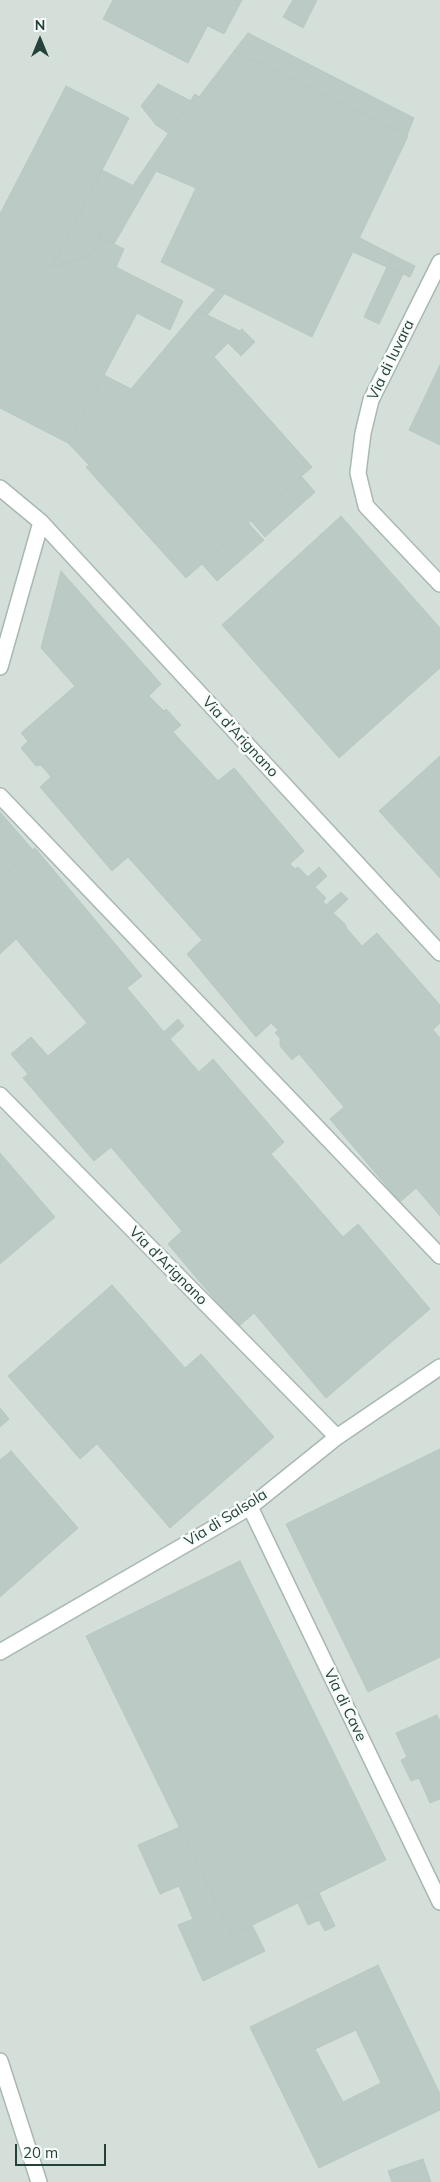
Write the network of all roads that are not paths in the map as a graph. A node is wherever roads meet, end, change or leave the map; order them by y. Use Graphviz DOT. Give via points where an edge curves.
graph roads {
  1 [pos="440,262"];
  2 [pos="0,488"];
  3 [pos="41,522"];
  4 [pos="440,584"];
  5 [pos="0,667"];
  6 [pos="0,796"];
  7 [pos="440,953"];
  8 [pos="0,1095"];
  9 [pos="440,1256"];
  10 [pos="440,1367"];
  11 [pos="337,1437"];
  12 [pos="250,1507"];
  13 [pos="0,1652"];
  14 [pos="440,1902"];
  15 [pos="0,2062"];
  16 [pos="39,2182"];
  1 -- 4 [label="street, Via di Iuvara" via="370,400 362,433 358,473 366,506"];
  2 -- 3 [label="street, Via d'Arignano"];
  3 -- 5 [label="street"];
  3 -- 7 [label="street, Via d'Arignano"];
  6 -- 9 [label="street"];
  8 -- 11 [label="street, Via d'Arignano"];
  10 -- 11 [label="street, Via di Salsola"];
  11 -- 12 [label="street, Via di Salsola"];
  12 -- 13 [label="street, Via di Salsola"];
  12 -- 14 [label="street, Via di Cave"];
  15 -- 16 [label="street"];
}
